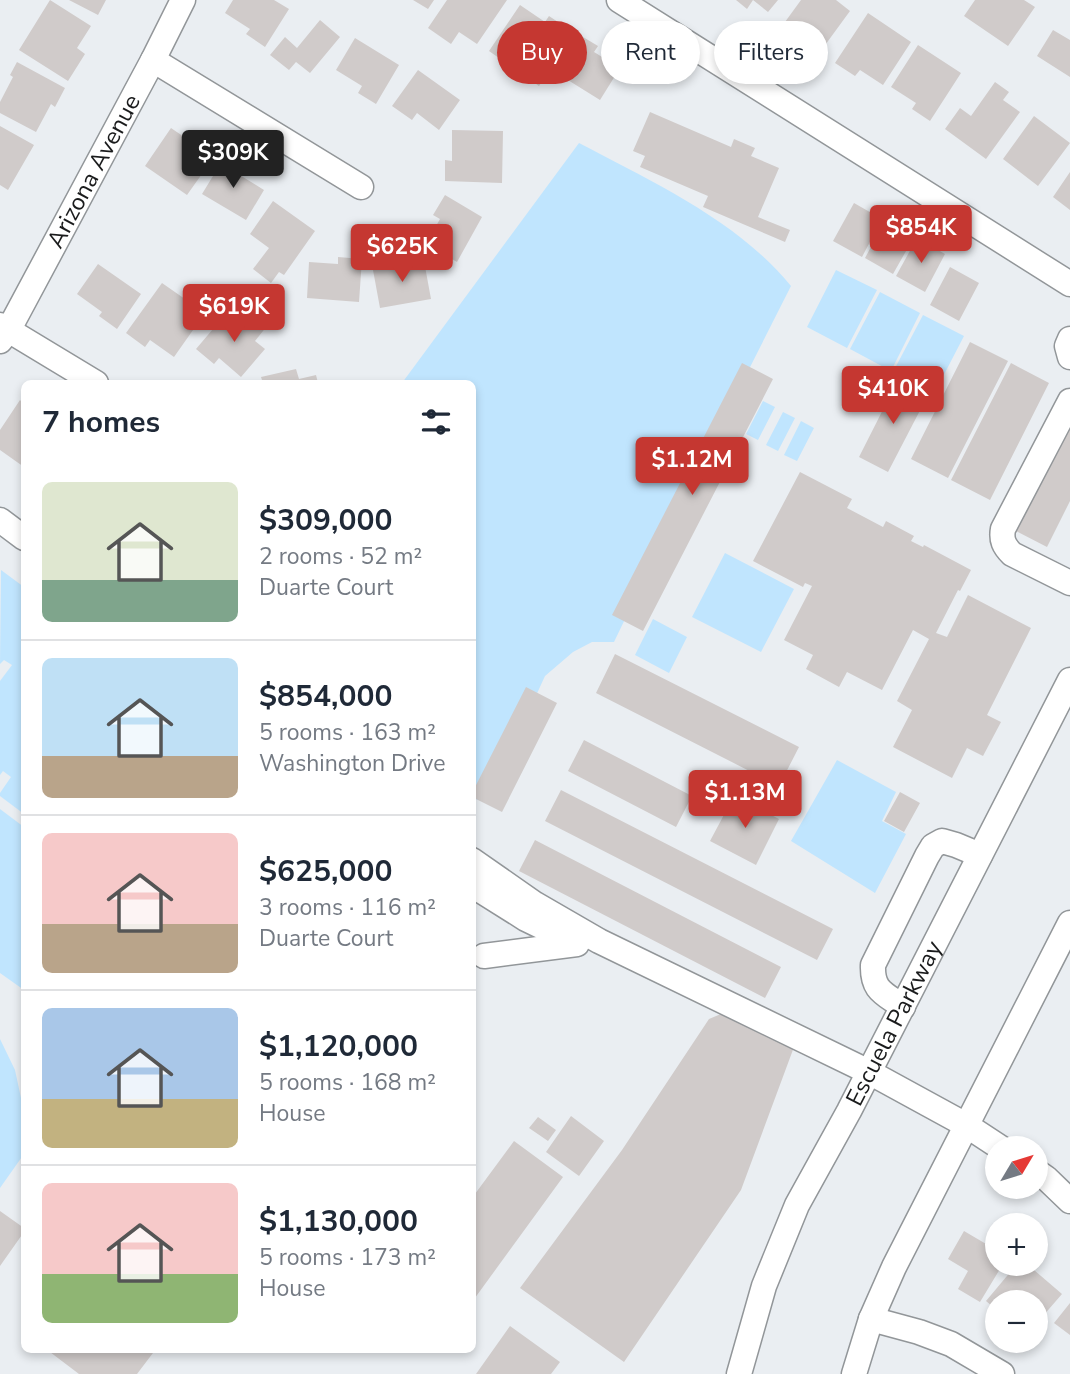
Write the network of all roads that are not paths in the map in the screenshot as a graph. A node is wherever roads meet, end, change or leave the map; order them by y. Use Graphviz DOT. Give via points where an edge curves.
graph roads {
  1 [pos="183,0"];
  2 [pos="619,0"];
  3 [pos="153,60"];
  4 [pos="361,187"];
  5 [pos="1070,284"];
  6 [pos="3,332"];
  7 [pos="1070,338"];
  8 [pos="1070,357"];
  9 [pos="91,380"];
  10 [pos="1070,401"];
  11 [pos="0,520"];
  12 [pos="21,536"];
  13 [pos="1070,583"];
  14 [pos="1067,694"];
  15 [pos="980,855"];
  16 [pos="476,863"];
  17 [pos="476,888"];
  18 [pos="1070,923"];
  19 [pos="588,942"];
  20 [pos="484,956"];
  21 [pos="902,1007"];
  22 [pos="869,1072"];
  23 [pos="965,1125"];
  24 [pos="985,1138"];
  25 [pos="1048,1180"];
  26 [pos="1068,1196"];
  27 [pos="871,1319"];
  28 [pos="739,1374"];
  29 [pos="854,1374"];
  30 [pos="1002,1374"];
  1 -- 3 [label="street, Arizona Avenue"];
  2 -- 5 [label="street"];
  3 -- 4 [label="street"];
  3 -- 6 [label="street, Arizona Avenue"];
  6 -- 9 [label="street"];
  7 -- 8 [label="street"];
  10 -- 13 [label="street" via="1001,538 1012,554"];
  11 -- 12 [label="street"];
  14 -- 15 [label="street, Escuela Parkway"];
  15 -- 21 [label="street, Escuela Parkway"];
  15 -- 21 [label="street" via="942,841 927,856 873,965 872,979"];
  16 -- 19 [label="street"];
  17 -- 19 [label="street" via="526,919"];
  18 -- 23 [label="street"];
  19 -- 20 [label="street"];
  19 -- 22 [label="street"];
  21 -- 22 [label="street, Escuela Parkway"];
  22 -- 23 [label="street"];
  22 -- 28 [label="street, Escuela Parkway" via="797,1205 764,1286"];
  23 -- 24 [label="street"];
  23 -- 27 [label="street"];
  25 -- 26 [label="street"];
  27 -- 29 [label="street"];
  27 -- 30 [label="street" via="951,1344"];
}
